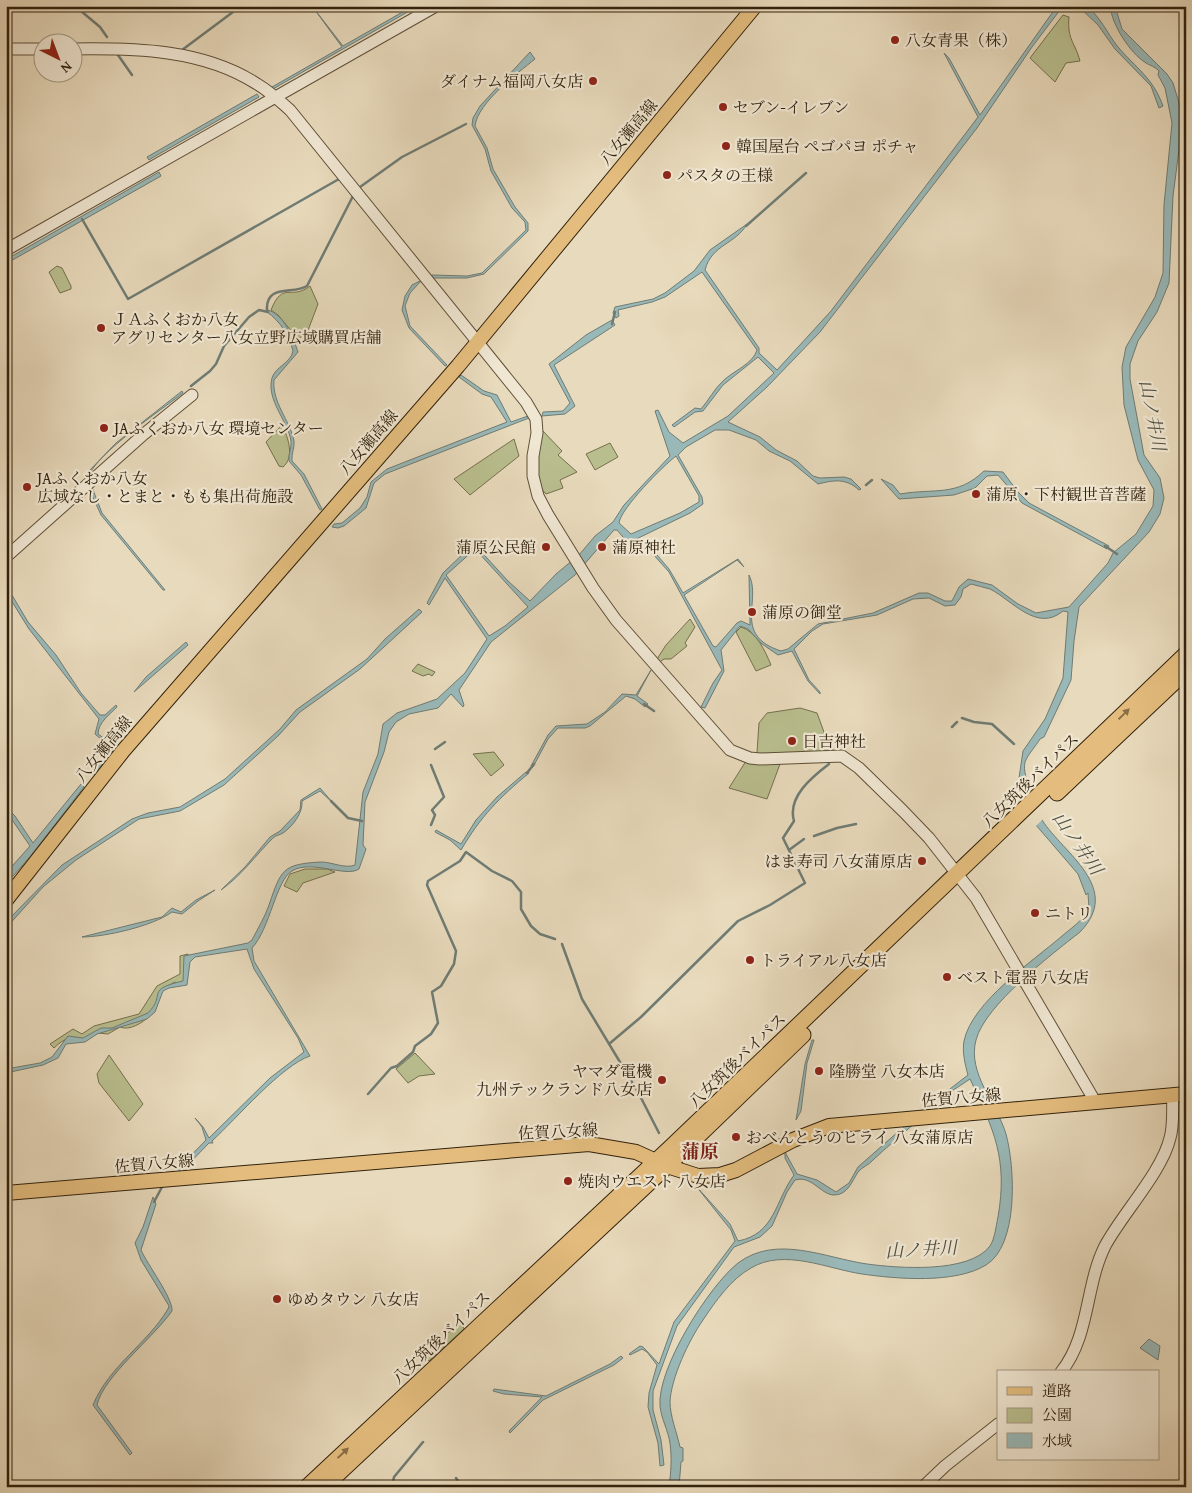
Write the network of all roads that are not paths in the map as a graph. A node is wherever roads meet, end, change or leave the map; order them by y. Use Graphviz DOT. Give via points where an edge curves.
graph roads {
  1 [pos="436,6"];
  2 [pos="755,6"];
  3 [pos="6,49"];
  4 [pos="32,49"];
  5 [pos="82,49"];
  6 [pos="276,98"];
  7 [pos="6,250"];
  8 [pos="476,343"];
  9 [pos="192,395"];
  10 [pos="6,557"];
  11 [pos="1186,654"];
  12 [pos="1186,671"];
  13 [pos="1040,802"];
  14 [pos="961,877"];
  15 [pos="6,900"];
  16 [pos="1180,1095"];
  17 [pos="1096,1103"];
  18 [pos="661,1164"];
  19 [pos="6,1193"];
  20 [pos="1063,1370"];
  21 [pos="997,1425"];
  22 [pos="307,1487"];
  23 [pos="324,1487"];
  24 [pos="923,1487"];
  1 -- 6 [label="street"];
  2 -- 8 [label="main road, 八女瀬高線"];
  3 -- 4 [label="street"];
  5 -- 6 [label="street" via="148,51 208,62 257,84"];
  6 -- 7 [label="street"];
  6 -- 8 [label="street" via="290,110 341,172"];
  8 -- 14 [label="street" via="535,416 537,432 533,476 538,496 574,558 616,620 730,750 750,758 842,756 904,811"];
  8 -- 15 [label="main road, 八女瀬高線" via="169,696"];
  9 -- 10 [label="street"];
  13 -- 11 [label="highway, 八女筑後バイパス, one-way"];
  12 -- 13 [label="highway, 八女筑後バイパス"];
  13 -- 14 [label="highway, 八女筑後バイパス"];
  14 -- 17 [label="street" via="1019,969"];
  14 -- 18 [label="highway, 八女筑後バイパス"];
  16 -- 17 [label="main road, 佐賀八女線"];
  16 -- 20 [label="street" via="1163,1156 1105,1246 1076,1345"];
  17 -- 18 [label="main road, 佐賀八女線" via="829,1126 720,1175 698,1176"];
  18 -- 19 [label="main road, 佐賀八女線" via="618,1148 589,1144"];
  22 -- 18 [label="highway, 八女筑後バイパス, one-way"];
  18 -- 23 [label="highway, 八女筑後バイパス"];
  21 -- 24 [label="street"];
}
